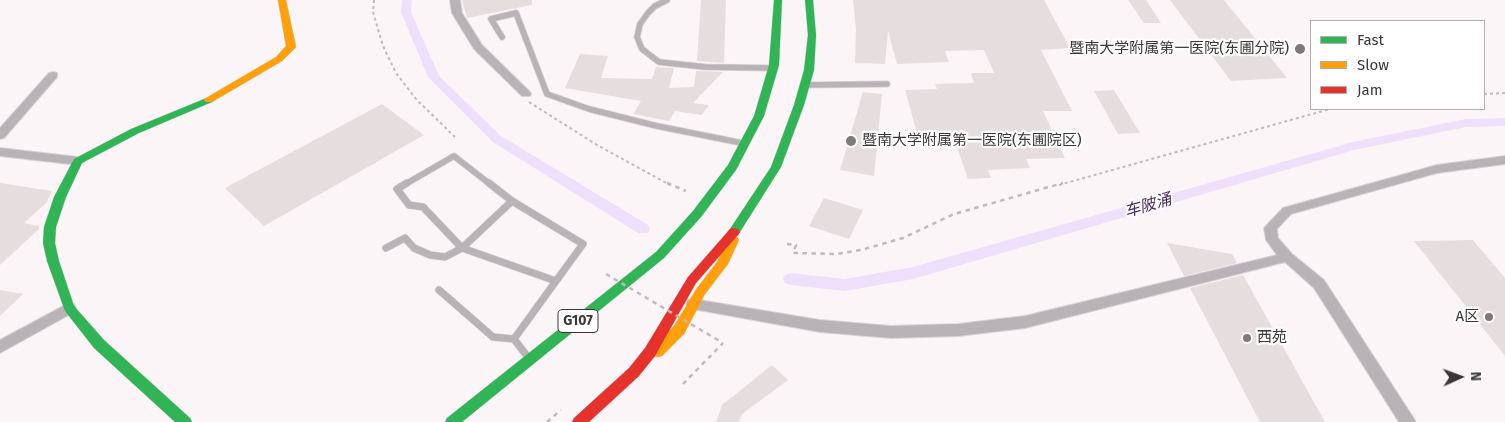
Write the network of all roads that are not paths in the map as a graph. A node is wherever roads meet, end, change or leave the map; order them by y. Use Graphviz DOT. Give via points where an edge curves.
graph roads {
  1 [pos="282,0"];
  2 [pos="455,0"];
  3 [pos="668,0"];
  4 [pos="778,0"];
  5 [pos="810,0"];
  6 [pos="502,37"];
  7 [pos="774,68"];
  8 [pos="53,75"];
  9 [pos="887,84"];
  10 [pos="805,85"];
  11 [pos="526,94"];
  12 [pos="0,135"];
  13 [pos="746,144"];
  14 [pos="0,152"];
  15 [pos="1505,160"];
  16 [pos="78,161"];
  17 [pos="512,201"];
  18 [pos="737,229"];
  19 [pos="386,248"];
  20 [pos="462,248"];
  21 [pos="1287,257"];
  22 [pos="557,281"];
  23 [pos="439,290"];
  24 [pos="693,304"];
  25 [pos="69,308"];
  26 [pos="514,339"];
  27 [pos="0,347"];
  28 [pos="530,361"];
  29 [pos="634,372"];
  30 [pos="185,422"];
  31 [pos="452,422"];
  32 [pos="579,422"];
  33 [pos="1408,422"];
  1 -- 16 [label="main road" via="291,48 279,59 204,103 135,131"];
  2 -- 11 [label="street" via="457,12 478,47"];
  3 -- 7 [label="lane" via="648,13 640,24 637,37 642,49 659,62 705,67"];
  4 -- 7 [label="main road, G107"];
  5 -- 10 [label="main road" via="812,35"];
  6 -- 13 [label="lane" via="490,19 516,13 547,94 589,109"];
  7 -- 13 [label="main road, G107" via="762,108"];
  8 -- 12 [label="street"];
  9 -- 10 [label="lane"];
  10 -- 18 [label="main road" via="776,167"];
  13 -- 28 [label="main road, G107" via="698,214 660,255"];
  14 -- 16 [label="street"];
  15 -- 21 [label="street" via="1437,169 1287,211 1270,228 1272,240"];
  16 -- 25 [label="main road" via="60,197 50,227 49,243"];
  17 -- 20 [label="lane"];
  17 -- 20 [label="lane" via="454,156 397,189 409,205 423,207"];
  17 -- 22 [label="lane" via="583,244"];
  18 -- 24 [label="main road" via="722,264"];
  18 -- 29 [label="main road" via="692,280 659,339"];
  19 -- 20 [label="lane" via="405,238 414,248 430,255 445,257"];
  20 -- 22 [label="lane"];
  21 -- 24 [label="street" via="1024,322 958,330 891,332 846,329"];
  21 -- 33 [label="street" via="1319,284"];
  22 -- 26 [label="lane"];
  23 -- 26 [label="lane" via="493,338"];
  24 -- 29 [label="main road" via="679,330"];
  25 -- 27 [label="street"];
  25 -- 30 [label="main road" via="99,344"];
  26 -- 28 [label="lane"];
  28 -- 31 [label="main road, G107"];
  29 -- 32 [label="main road"];
}
